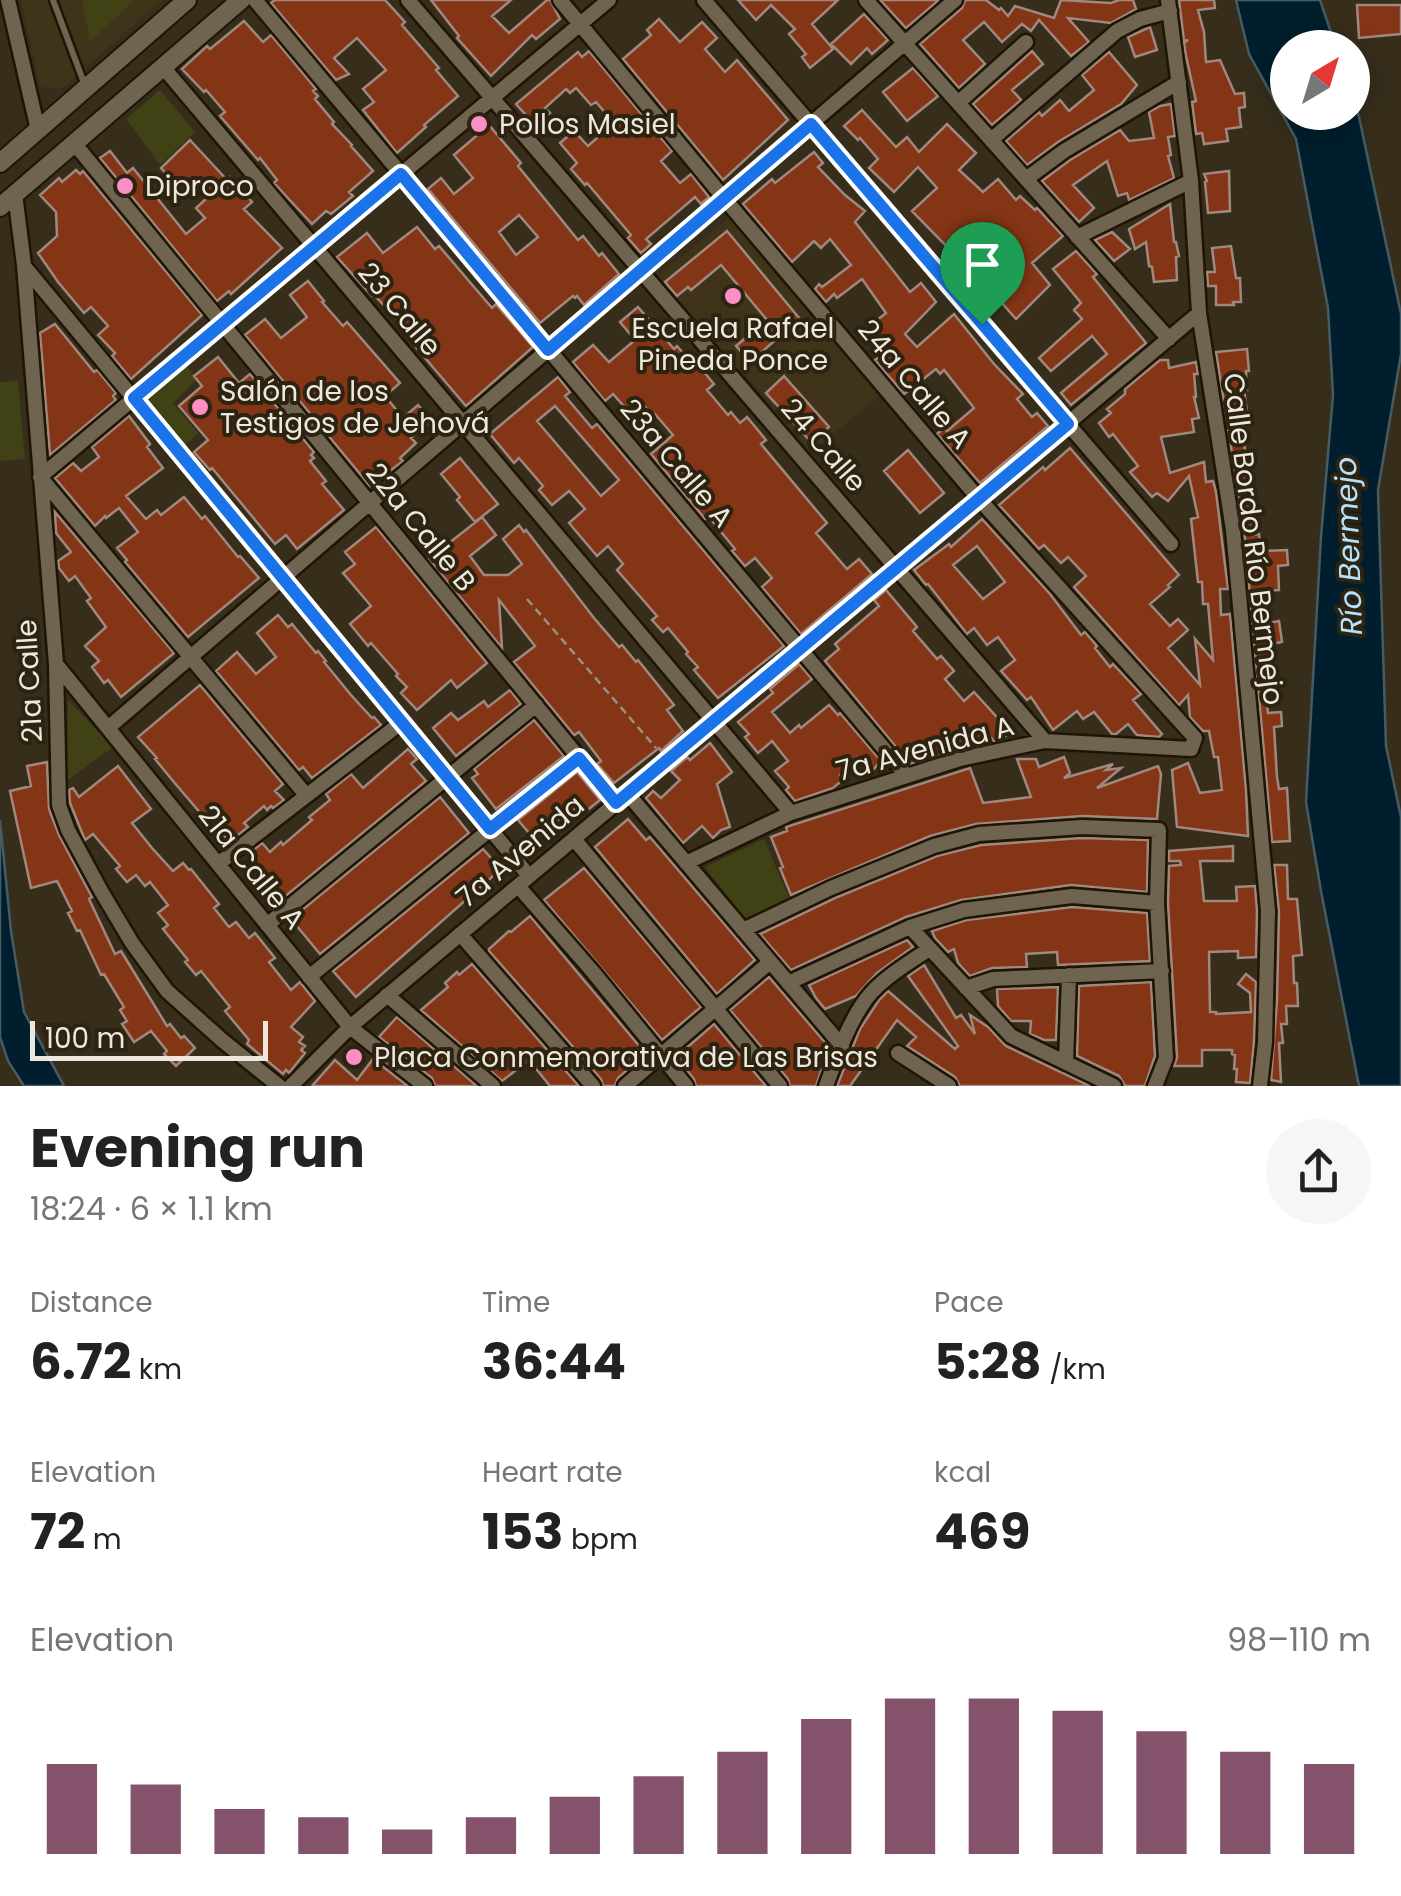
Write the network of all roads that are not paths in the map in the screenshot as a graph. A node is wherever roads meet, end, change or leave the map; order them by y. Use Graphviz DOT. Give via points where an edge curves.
graph roads {
  1 [pos="8,0"];
  2 [pos="54,0"];
  3 [pos="187,0"];
  4 [pos="241,0"];
  5 [pos="255,0"];
  6 [pos="408,0"];
  7 [pos="560,0"];
  8 [pos="609,0"];
  9 [pos="704,0"];
  10 [pos="866,0"];
  11 [pos="955,0"];
  12 [pos="1169,6"];
  13 [pos="580,24"];
  14 [pos="1026,42"];
  15 [pos="904,44"];
  16 [pos="163,67"];
  17 [pos="1179,82"];
  18 [pos="86,88"];
  19 [pos="492,98"];
  20 [pos="958,103"];
  21 [pos="811,124"];
  22 [pos="38,130"];
  23 [pos="992,140"];
  24 [pos="74,143"];
  25 [pos="0,163"];
  26 [pos="401,174"];
  27 [pos="1026,179"];
  28 [pos="1191,181"];
  29 [pos="15,194"];
  30 [pos="724,198"];
  31 [pos="0,207"];
  32 [pos="1077,237"];
  33 [pos="314,247"];
  34 [pos="24,266"];
  35 [pos="640,270"];
  36 [pos="1200,313"];
  37 [pos="223,324"];
  38 [pos="1169,339"];
  39 [pos="548,350"];
  40 [pos="134,398"];
  41 [pos="463,423"];
  42 [pos="1068,424"];
  43 [pos="40,477"];
  44 [pos="979,498"];
  45 [pos="370,503"];
  46 [pos="1171,544"];
  47 [pos="896,568"];
  48 [pos="282,578"];
  49 [pos="800,649"];
  50 [pos="190,657"];
  51 [pos="56,664"];
  52 [pos="536,705"];
  53 [pos="714,720"];
  54 [pos="402,722"];
  55 [pos="108,728"];
  56 [pos="1045,741"];
  57 [pos="1190,749"];
  58 [pos="579,758"];
  59 [pos="906,775"];
  60 [pos="447,777"];
  61 [pos="306,795"];
  62 [pos="622,798"];
  63 [pos="790,813"];
  64 [pos="490,829"];
  65 [pos="574,838"];
  66 [pos="686,863"];
  67 [pos="218,864"];
  68 [pos="523,881"];
  69 [pos="1157,903"];
  70 [pos="267,925"];
  71 [pos="910,926"];
  72 [pos="743,930"];
  73 [pos="460,934"];
  74 [pos="929,949"];
  75 [pos="770,962"];
  76 [pos="1162,971"];
  77 [pos="1069,975"];
  78 [pos="309,976"];
  79 [pos="788,983"];
  80 [pos="966,988"];
  81 [pos="387,995"];
  82 [pos="715,1009"];
  83 [pos="350,1026"];
  84 [pos="842,1046"];
  85 [pos="898,1053"];
  86 [pos="660,1056"];
  87 [pos="1066,1063"];
  88 [pos="279,1086"];
  89 [pos="290,1086"];
  90 [pos="425,1086"];
  91 [pos="493,1086"];
  92 [pos="593,1086"];
  93 [pos="625,1086"];
  94 [pos="686,1086"];
  95 [pos="780,1086"];
  96 [pos="826,1086"];
  97 [pos="950,1086"];
  98 [pos="1114,1086"];
  99 [pos="1155,1086"];
  100 [pos="1260,1086"];
  1 -- 22 [label="street"];
  2 -- 18 [label="lane"];
  3 -- 18 [label="main road"];
  4 -- 16 [label="main road"];
  5 -- 26 [label="street, 23a Calle A"];
  6 -- 19 [label="street, 24 Calle"];
  7 -- 13 [label="street, 24a Calle A"];
  8 -- 13 [label="street"];
  9 -- 21 [label="street"];
  10 -- 15 [label="street"];
  11 -- 15 [label="street"];
  12 -- 17 [label="street, Calle Bordo Río Bermejo"];
  12 -- 23 [label="street" via="1117,31"];
  13 -- 19 [label="street"];
  13 -- 30 [label="street, 24a Calle A"];
  14 -- 20 [label="street"];
  15 -- 20 [label="street"];
  15 -- 21 [label="street"];
  16 -- 24 [label="main road"];
  16 -- 33 [label="street, 23 Calle"];
  17 -- 27 [label="street"];
  17 -- 28 [label="street, Calle Bordo Río Bermejo"];
  18 -- 22 [label="main road"];
  19 -- 26 [label="street"];
  19 -- 35 [label="street, 24 Calle"];
  20 -- 23 [label="street"];
  21 -- 30 [label="street"];
  21 -- 42 [label="street"];
  22 -- 25 [label="main road"];
  23 -- 27 [label="street"];
  24 -- 29 [label="main road"];
  24 -- 37 [label="street, 22a Calle B"];
  26 -- 33 [label="street"];
  26 -- 39 [label="street, 23a Calle A"];
  27 -- 32 [label="street"];
  28 -- 32 [label="street"];
  28 -- 36 [label="street, Calle Bordo Río Bermejo"];
  29 -- 31 [label="main road"];
  29 -- 34 [label="street, 21a Calle"];
  30 -- 35 [label="street"];
  30 -- 44 [label="street, 24a Calle A"];
  32 -- 38 [label="street"];
  33 -- 37 [label="street"];
  33 -- 41 [label="street, 23 Calle"];
  34 -- 40 [label="street"];
  34 -- 43 [label="street, 21a Calle"];
  35 -- 39 [label="street"];
  35 -- 47 [label="street, 24 Calle"];
  36 -- 38 [label="street, 7a Avenida"];
  36 -- 100 [label="street, Calle Bordo Río Bermejo" via="1233,530 1268,911"];
  37 -- 40 [label="street"];
  37 -- 45 [label="street, 22a Calle B"];
  38 -- 42 [label="street, 7a Avenida"];
  39 -- 41 [label="street"];
  39 -- 49 [label="street, 23a Calle A"];
  40 -- 43 [label="street"];
  40 -- 48 [label="street"];
  41 -- 45 [label="street"];
  41 -- 53 [label="street, 23 Calle"];
  42 -- 44 [label="street, 7a Avenida"];
  42 -- 46 [label="street"];
  43 -- 50 [label="street"];
  43 -- 51 [label="street, 21a Calle"];
  44 -- 47 [label="street, 7a Avenida"];
  44 -- 57 [label="street, 24a Calle A" via="1195,738"];
  45 -- 48 [label="street"];
  45 -- 52 [label="street, 22a Calle B"];
  47 -- 49 [label="street, 7a Avenida"];
  47 -- 56 [label="street, 24 Calle"];
  48 -- 50 [label="street"];
  48 -- 54 [label="street"];
  49 -- 53 [label="street, 7a Avenida"];
  49 -- 59 [label="street, 23a Calle A"];
  50 -- 55 [label="street"];
  50 -- 61 [label="street"];
  51 -- 55 [label="street, 21a Calle A"];
  51 -- 88 [label="street, 21a Calle" via="59,805 68,830 167,991"];
  52 -- 58 [label="street, 22a Calle B"];
  52 -- 60 [label="street"];
  53 -- 62 [label="street, 7a Avenida"];
  53 -- 63 [label="street, 23 Calle"];
  54 -- 60 [label="street"];
  54 -- 61 [label="street"];
  55 -- 67 [label="street, 21a Calle A"];
  56 -- 57 [label="street, 7a Avenida A"];
  56 -- 59 [label="street, 7a Avenida A"];
  58 -- 62 [label="street, 22a Calle B"];
  58 -- 64 [label="street"];
  59 -- 63 [label="street, 7a Avenida A"];
  60 -- 64 [label="street"];
  60 -- 70 [label="street"];
  61 -- 67 [label="street"];
  62 -- 65 [label="street, 7a Avenida"];
  62 -- 66 [label="street, 22a Calle B"];
  63 -- 66 [label="street, 7a Avenida A"];
  64 -- 68 [label="street"];
  64 -- 78 [label="street"];
  65 -- 68 [label="street, 7a Avenida"];
  65 -- 82 [label="street"];
  66 -- 72 [label="street, 22a Calle B"];
  67 -- 70 [label="street, 21a Calle A"];
  68 -- 73 [label="street, 7a Avenida"];
  68 -- 86 [label="street"];
  69 -- 71 [label="street" via="1072,896 964,910"];
  69 -- 72 [label="street" via="1159,830 1082,827 979,834 934,846"];
  69 -- 76 [label="street"];
  70 -- 78 [label="street, 21a Calle A"];
  71 -- 74 [label="street"];
  71 -- 79 [label="street"];
  72 -- 75 [label="street, 22a Calle B"];
  73 -- 81 [label="street, 7a Avenida"];
  73 -- 92 [label="street"];
  74 -- 80 [label="street"];
  74 -- 84 [label="street" via="862,1004"];
  75 -- 79 [label="street, 22a Calle B"];
  75 -- 82 [label="street"];
  76 -- 77 [label="street"];
  76 -- 99 [label="street" via="1166,1058"];
  77 -- 80 [label="street" via="993,979"];
  77 -- 87 [label="street"];
  78 -- 83 [label="street, 21a Calle A"];
  79 -- 84 [label="street, 22a Calle B"];
  80 -- 87 [label="street" via="1011,1036"];
  81 -- 83 [label="street, 7a Avenida"];
  81 -- 91 [label="street"];
  82 -- 86 [label="street"];
  82 -- 95 [label="street"];
  83 -- 89 [label="street, 7a Avenida"];
  83 -- 90 [label="street, 21a Calle A"];
  84 -- 96 [label="street"];
  85 -- 97 [label="street"];
  86 -- 93 [label="street"];
  86 -- 94 [label="street"];
  87 -- 98 [label="street"];
}
